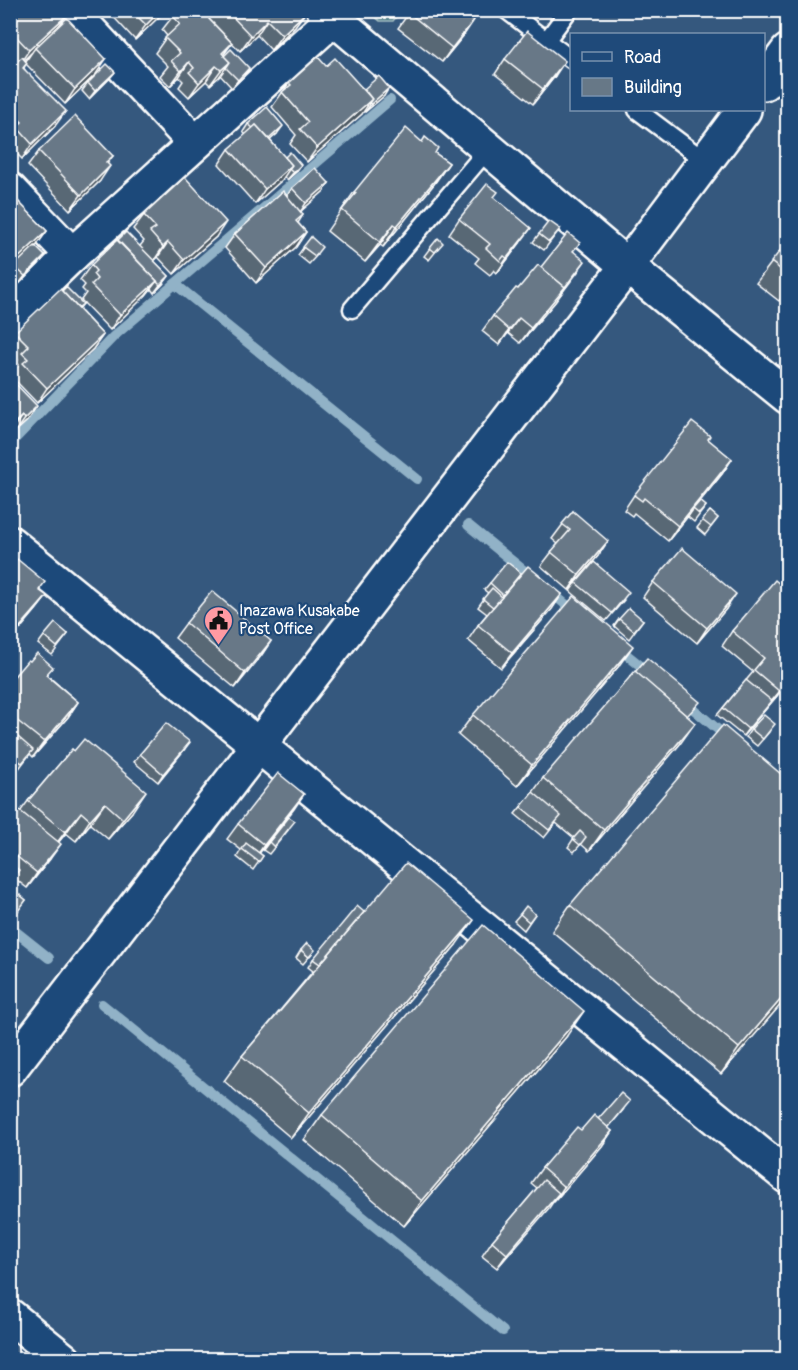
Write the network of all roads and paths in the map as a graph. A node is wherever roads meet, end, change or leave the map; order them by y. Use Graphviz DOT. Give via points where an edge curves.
graph roads {
  1 [pos="70,10"];
  2 [pos="506,10"];
  3 [pos="570,10"];
  4 [pos="329,15"];
  5 [pos="546,41"];
  6 [pos="788,51"];
  7 [pos="570,59"];
  8 [pos="765,82"];
  9 [pos="638,111"];
  10 [pos="743,111"];
  11 [pos="195,143"];
  12 [pos="488,149"];
  13 [pos="705,161"];
  14 [pos="10,190"];
  15 [pos="72,255"];
  16 [pos="627,266"];
  17 [pos="352,309"];
  18 [pos="10,315"];
  19 [pos="788,397"];
  20 [pos="10,543"];
  21 [pos="259,745"];
  22 [pos="10,1069"];
  23 [pos="788,1177"];
  24 [pos="10,1316"];
  25 [pos="64,1359"];
  1 -- 11 [label="street"];
  2 -- 5 [label="lane"];
  3 -- 5 [label="lane"];
  4 -- 11 [label="street"];
  4 -- 12 [label="street"];
  5 -- 7 [label="lane"];
  6 -- 8 [label="street"];
  9 -- 13 [label="lane"];
  10 -- 13 [label="street"];
  11 -- 15 [label="street"];
  12 -- 16 [label="street"];
  12 -- 17 [label="lane"];
  13 -- 16 [label="street"];
  14 -- 15 [label="street"];
  15 -- 18 [label="street"];
  16 -- 19 [label="street"];
  16 -- 21 [label="street"];
  20 -- 21 [label="street"];
  21 -- 22 [label="street"];
  21 -- 23 [label="street"];
  24 -- 25 [label="street"];
}
